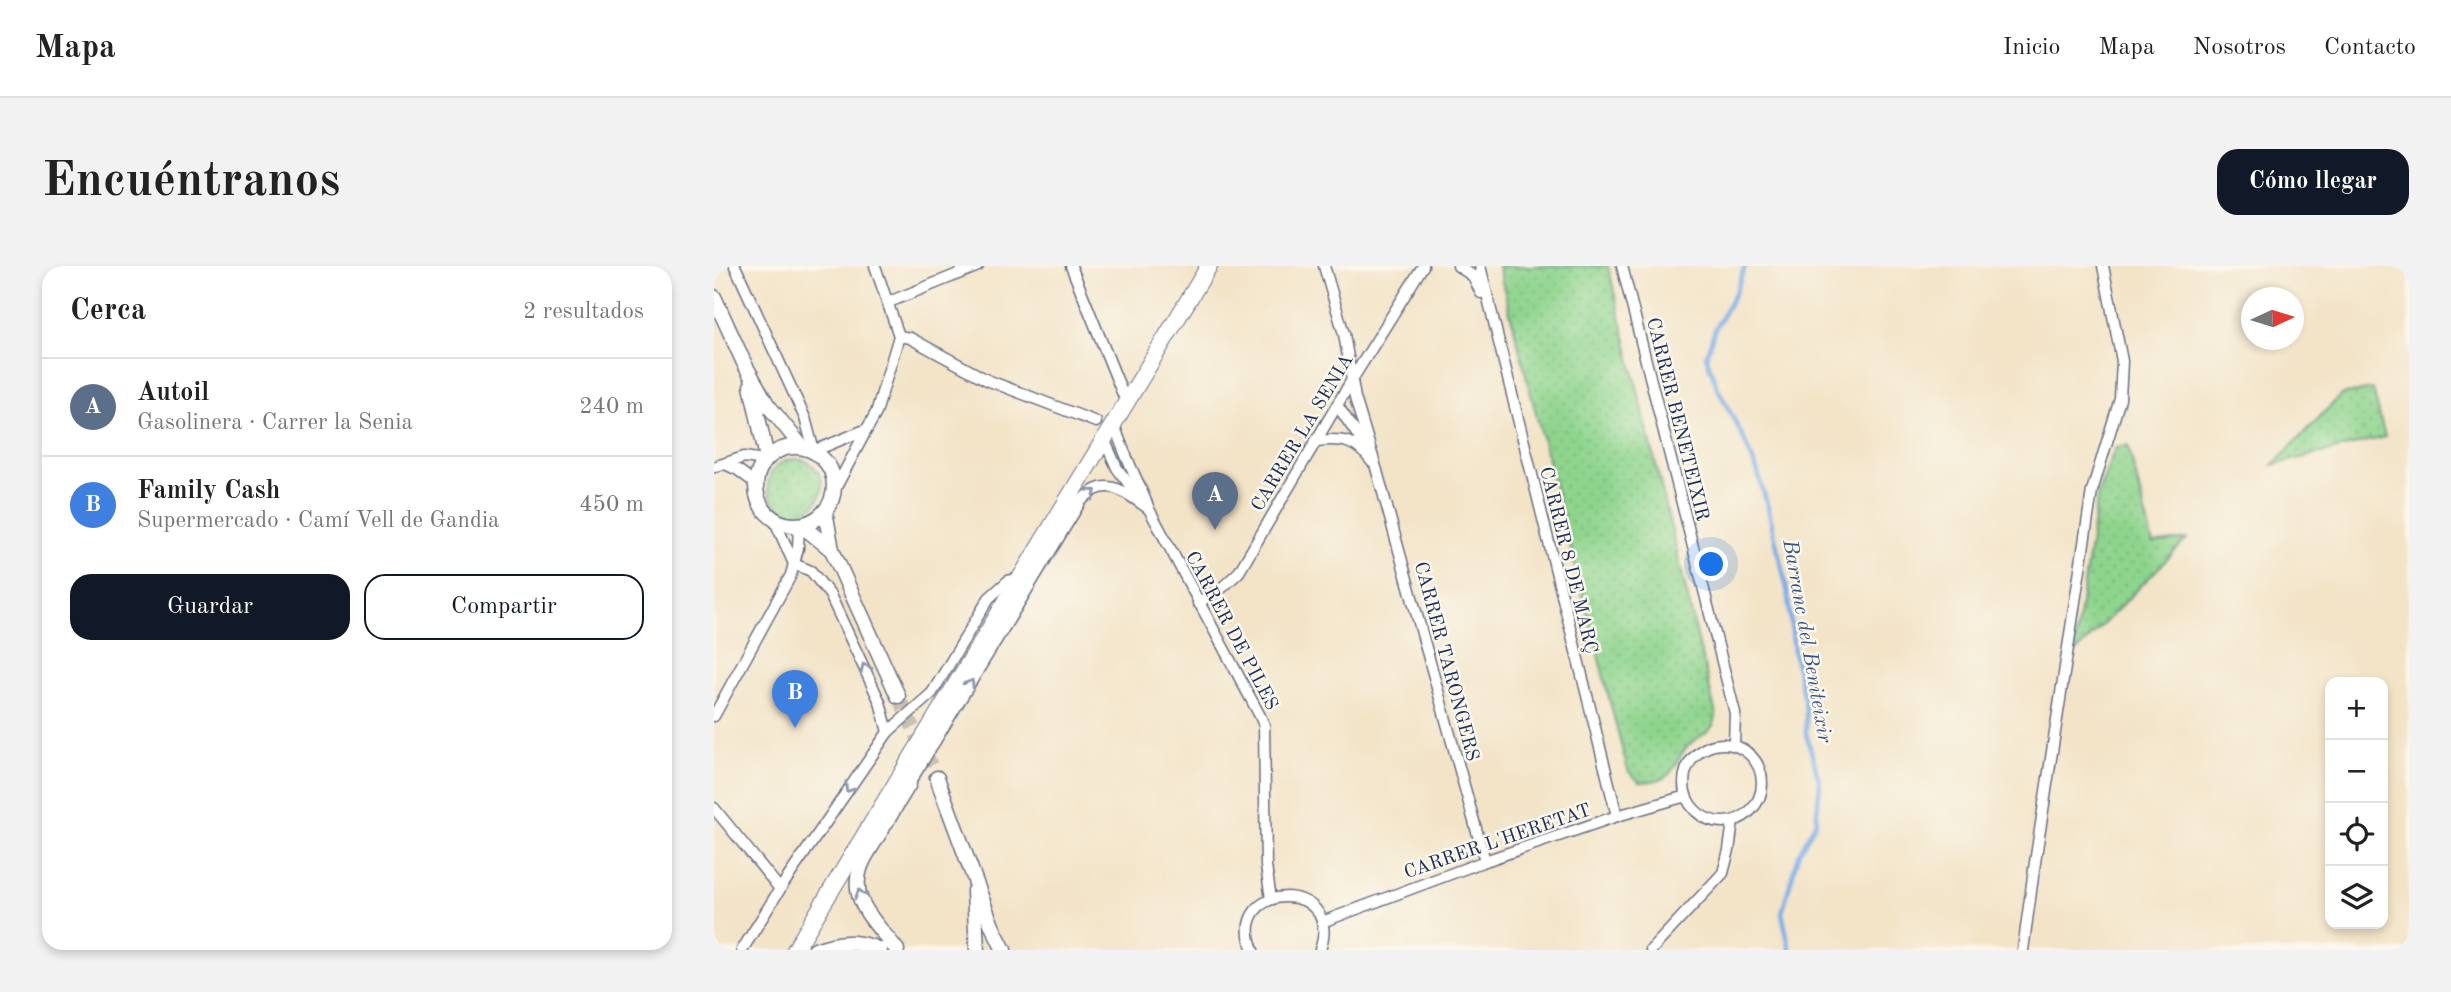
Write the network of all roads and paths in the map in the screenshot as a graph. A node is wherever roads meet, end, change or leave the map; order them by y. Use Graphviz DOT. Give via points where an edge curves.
graph roads {
  1 [pos="735,266"];
  2 [pos="875,266"];
  3 [pos="978,266"];
  4 [pos="1071,266"];
  5 [pos="1209,266"];
  6 [pos="1324,266"];
  7 [pos="1423,266"];
  8 [pos="1458,266"];
  9 [pos="1480,266"];
  10 [pos="1622,266"];
  11 [pos="2103,266"];
  12 [pos="714,297"];
  13 [pos="889,302"];
  14 [pos="1490,311"];
  15 [pos="899,336"];
  16 [pos="745,365"];
  17 [pos="1353,378"];
  18 [pos="1126,402"];
  19 [pos="1337,405"];
  20 [pos="1096,422"];
  21 [pos="1114,423"];
  22 [pos="867,429"];
  23 [pos="1104,439"];
  24 [pos="1316,441"];
  25 [pos="808,449"];
  26 [pos="766,459"];
  27 [pos="719,465"];
  28 [pos="1377,471"];
  29 [pos="755,483"];
  30 [pos="834,491"];
  31 [pos="1149,509"];
  32 [pos="825,512"];
  33 [pos="774,519"];
  34 [pos="800,525"];
  35 [pos="832,550"];
  36 [pos="794,564"];
  37 [pos="1022,577"];
  38 [pos="1198,603"];
  39 [pos="898,696"];
  40 [pos="951,715"];
  41 [pos="714,716"];
  42 [pos="931,724"];
  43 [pos="888,732"];
  44 [pos="1734,745"];
  45 [pos="905,767"];
  46 [pos="937,778"];
  47 [pos="909,784"];
  48 [pos="1686,796"];
  49 [pos="714,808"];
  50 [pos="1617,816"];
  51 [pos="1733,822"];
  52 [pos="1485,860"];
  53 [pos="972,869"];
  54 [pos="780,889"];
  55 [pos="1271,899"];
  56 [pos="1322,922"];
  57 [pos="1250,949"];
  58 [pos="742,950"];
  59 [pos="795,950"];
  60 [pos="815,950"];
  61 [pos="880,950"];
  62 [pos="897,950"];
  63 [pos="977,950"];
  64 [pos="1004,950"];
  65 [pos="1320,950"];
  66 [pos="1651,950"];
  67 [pos="2024,950"];
  1 -- 25 [label="street" via="805,418"];
  2 -- 13 [label="street"];
  3 -- 13 [label="street"];
  4 -- 18 [label="street"];
  5 -- 18 [label="main road"];
  6 -- 17 [label="street, CARRER TARONGERS"];
  7 -- 17 [label="street, CARRER LA SENIA"];
  8 -- 14 [label="street, CARRER 8 DE MARÇ" via="1473,276"];
  9 -- 14 [label="street, CARRER 8 DE MARÇ"];
  10 -- 44 [label="street, CARRER BENETEIXIR" via="1735,713"];
  11 -- 67 [label="street" via="2118,339 2120,399 2092,491"];
  12 -- 16 [label="street"];
  13 -- 15 [label="street"];
  14 -- 50 [label="street, CARRER 8 DE MARÇ"];
  15 -- 20 [label="street" via="987,380"];
  15 -- 22 [label="street"];
  16 -- 25 [label="street" via="767,404"];
  16 -- 26 [label="street"];
  17 -- 19 [label="street, CARRER LA SENIA"];
  17 -- 28 [label="street, CARRER TARONGERS"];
  18 -- 21 [label="main road"];
  19 -- 24 [label="street, CARRER LA SENIA"];
  19 -- 28 [label="street, CARRER TARONGERS" via="1358,432"];
  21 -- 23 [label="main road"];
  21 -- 31 [label="street, CARRER DE PILES"];
  22 -- 25 [label="street"];
  22 -- 30 [label="street"];
  23 -- 31 [label="street, CARRER DE PILES" via="1117,468"];
  23 -- 37 [label="main road"];
  24 -- 28 [label="street, CARRER TARONGERS" via="1356,444"];
  24 -- 38 [label="street, CARRER LA SENIA" via="1239,572"];
  25 -- 26 [label="street" via="783,448"];
  25 -- 30 [label="street" via="830,468"];
  26 -- 27 [label="street" via="735,458"];
  26 -- 29 [label="street"];
  27 -- 29 [label="street" via="738,470"];
  28 -- 52 [label="street, CARRER TARONGERS"];
  29 -- 33 [label="street" via="760,504"];
  30 -- 32 [label="street"];
  31 -- 38 [label="street, CARRER DE PILES"];
  40 -- 31 [label="street, one-way" via="1081,501 1094,489 1108,485"];
  32 -- 34 [label="street"];
  32 -- 35 [label="street"];
  33 -- 34 [label="street"];
  33 -- 36 [label="street"];
  34 -- 35 [label="street"];
  34 -- 36 [label="street"];
  35 -- 39 [label="street"];
  36 -- 41 [label="street"];
  43 -- 36 [label="street, one-way" via="880,702 830,595 811,571"];
  37 -- 42 [label="main road"];
  37 -- 43 [label="street" via="1008,581 989,598 932,693"];
  38 -- 55 [label="street, CARRER DE PILES" via="1264,725 1266,866"];
  40 -- 42 [label="street"];
  40 -- 47 [label="street"];
  42 -- 45 [label="main road"];
  43 -- 54 [label="street, one-way"];
  44 -- 48 [label="street" via="1710,746 1690,761 1685,772"];
  44 -- 51 [label="street" via="1760,767 1763,789 1753,810"];
  45 -- 47 [label="street"];
  45 -- 59 [label="main road"];
  46 -- 53 [label="street"];
  62 -- 47 [label="street, one-way" via="859,901 857,872"];
  48 -- 50 [label="street, CARRER L'HERETAT"];
  48 -- 51 [label="street" via="1700,815"];
  49 -- 54 [label="street"];
  50 -- 52 [label="street, CARRER L'HERETAT"];
  51 -- 66 [label="street" via="1723,873"];
  52 -- 56 [label="street, CARRER L'HERETAT"];
  53 -- 63 [label="street"];
  53 -- 64 [label="street"];
  54 -- 58 [label="street"];
  55 -- 56 [label="street" via="1296,897 1308,903"];
  55 -- 57 [label="street" via="1251,919"];
  56 -- 65 [label="street"];
  60 -- 61 [label="street" via="854,941"];
}
